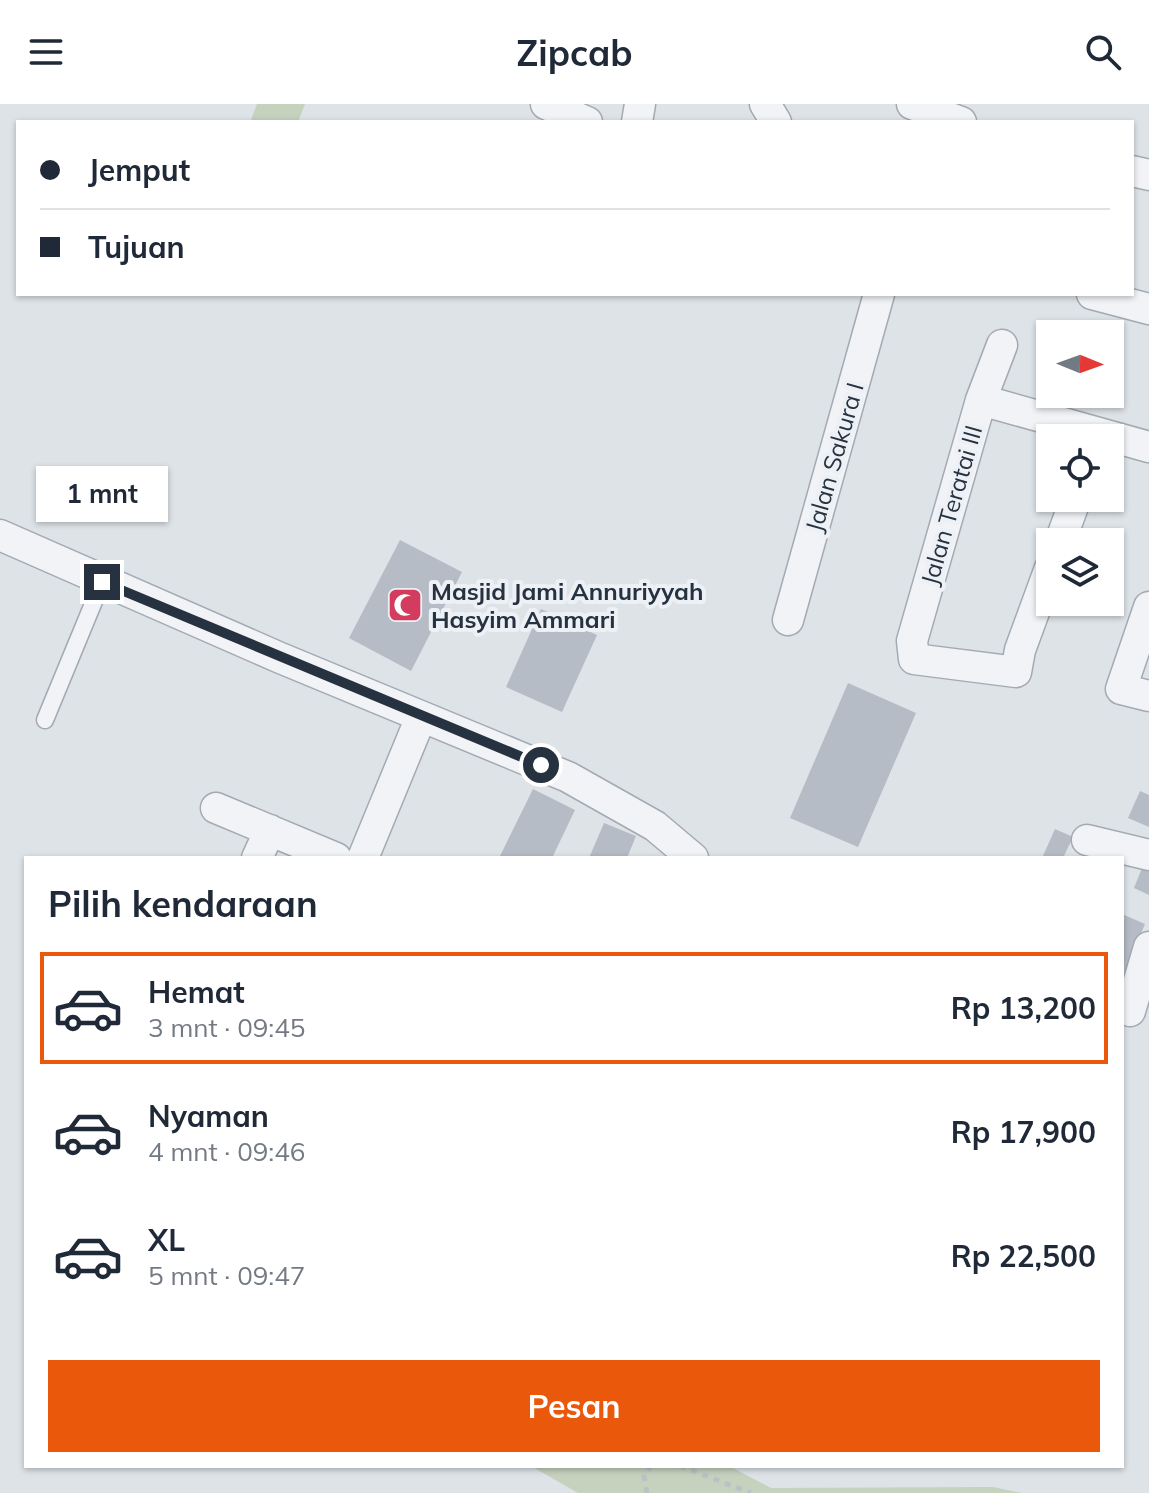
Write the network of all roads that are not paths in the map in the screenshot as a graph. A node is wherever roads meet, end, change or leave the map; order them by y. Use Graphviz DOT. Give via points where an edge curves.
graph roads {
  1 [pos="546,104"];
  2 [pos="582,120"];
  3 [pos="878,296"];
  4 [pos="1100,296"];
  5 [pos="1149,309"];
  6 [pos="1002,345"];
  7 [pos="981,400"];
  8 [pos="1060,424"];
  9 [pos="1124,442"];
  10 [pos="1149,447"];
  11 [pos="0,535"];
  12 [pos="102,582"];
  13 [pos="1036,606"];
  14 [pos="1149,607"];
  15 [pos="788,620"];
  16 [pos="1149,696"];
  17 [pos="421,717"];
  18 [pos="45,720"];
  19 [pos="216,808"];
  20 [pos="270,830"];
  21 [pos="1087,840"];
  22 [pos="373,855"];
  23 [pos="1149,855"];
  24 [pos="258,856"];
  25 [pos="331,856"];
  26 [pos="690,856"];
  27 [pos="1149,947"];
  28 [pos="1134,1012"];
  1 -- 2 [label="street"];
  3 -- 15 [label="street, Jalan Sakura I"];
  4 -- 5 [label="street"];
  6 -- 7 [label="street, Jalan Teratai III"];
  7 -- 8 [label="street"];
  7 -- 13 [label="street, Jalan Teratai III" via="911,653 923,661 1016,672"];
  9 -- 10 [label="street"];
  11 -- 12 [label="street"];
  12 -- 17 [label="street"];
  12 -- 18 [label="lane"];
  14 -- 16 [label="street" via="1121,689"];
  17 -- 22 [label="street"];
  17 -- 26 [label="street" via="568,777 643,818"];
  19 -- 20 [label="street"];
  20 -- 24 [label="street"];
  20 -- 25 [label="street"];
  21 -- 23 [label="street"];
  27 -- 28 [label="street"];
}
